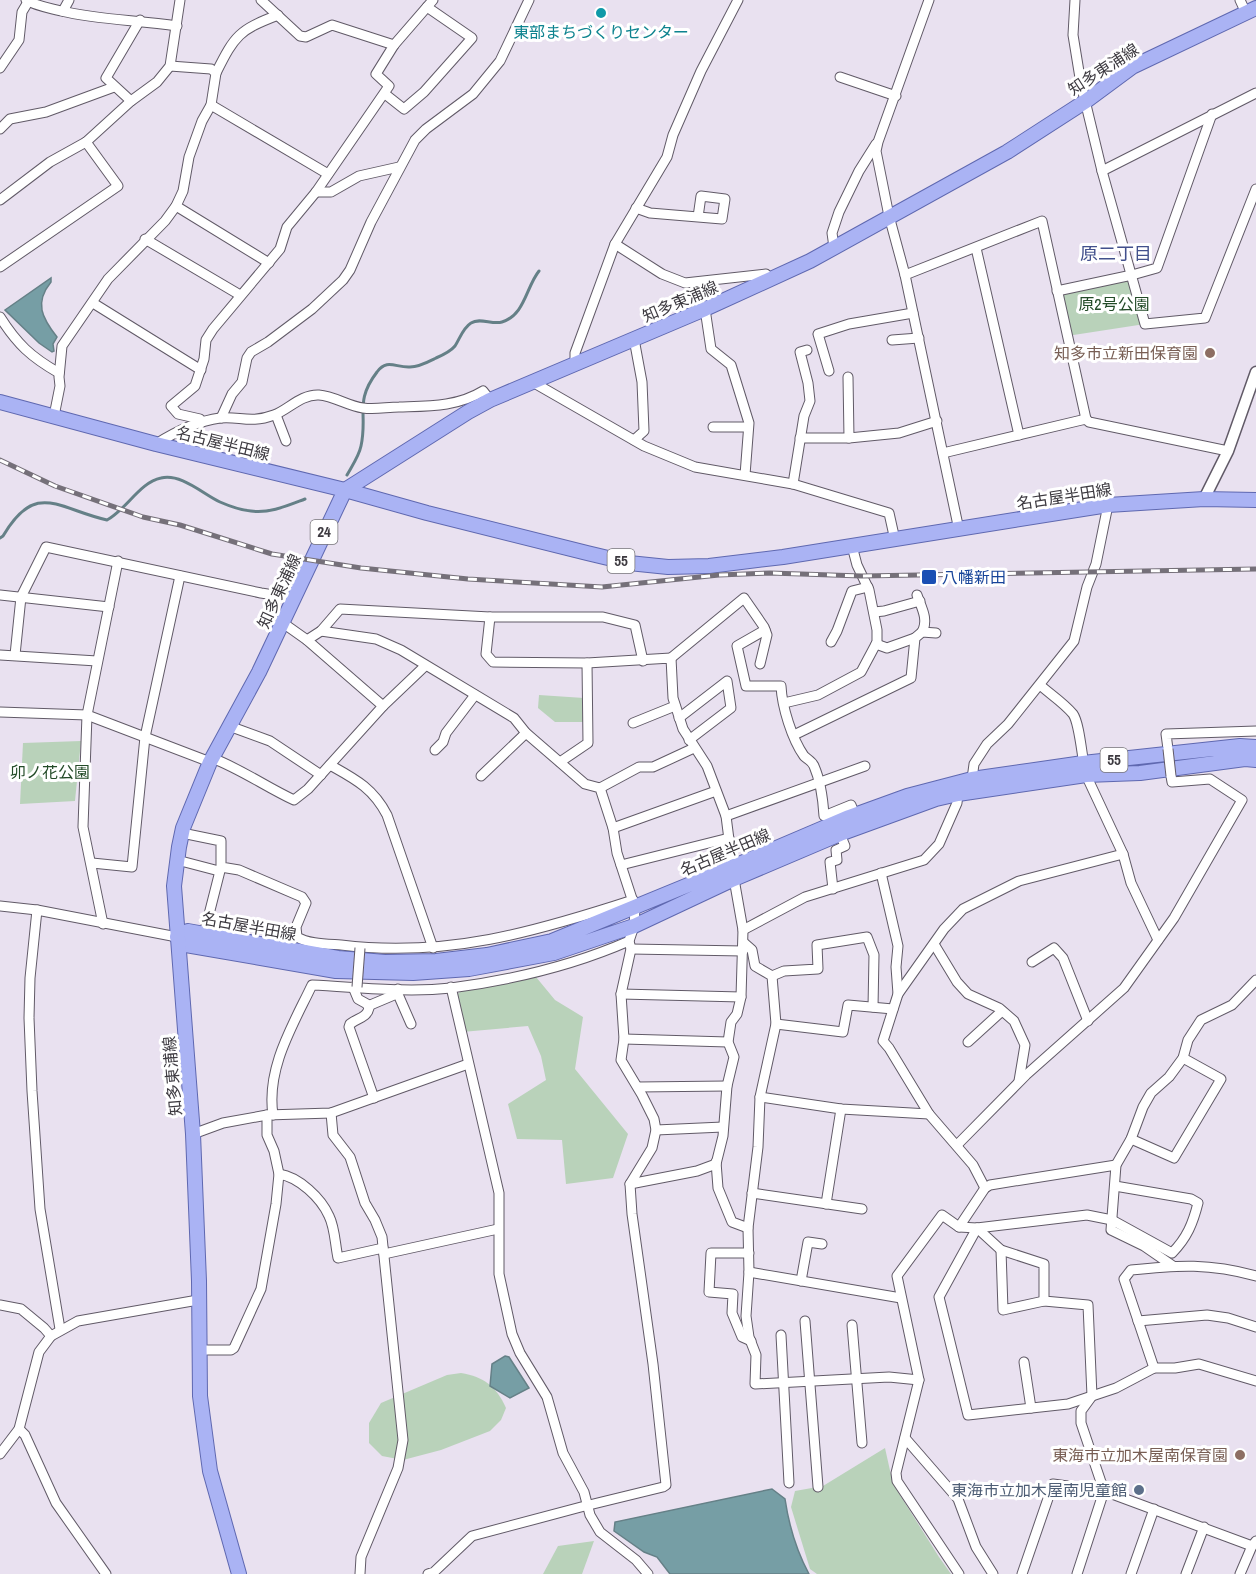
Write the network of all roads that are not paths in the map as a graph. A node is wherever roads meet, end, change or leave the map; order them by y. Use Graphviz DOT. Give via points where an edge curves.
graph roads {
  1 [pos="69,0"];
  2 [pos="180,0"];
  3 [pos="261,0"];
  4 [pos="529,0"];
  5 [pos="738,0"];
  6 [pos="929,0"];
  7 [pos="1076,0"];
  8 [pos="27,1"];
  9 [pos="430,3"];
  10 [pos="1247,7"];
  11 [pos="63,11"];
  12 [pos="278,15"];
  13 [pos="140,21"];
  14 [pos="177,26"];
  15 [pos="394,45"];
  16 [pos="170,66"];
  17 [pos="0,68"];
  18 [pos="216,73"];
  19 [pos="840,77"];
  20 [pos="114,87"];
  21 [pos="1256,93"];
  22 [pos="385,94"];
  23 [pos="896,96"];
  24 [pos="131,101"];
  25 [pos="1086,101"];
  26 [pos="211,105"];
  27 [pos="1212,114"];
  28 [pos="0,129"];
  29 [pos="87,142"];
  30 [pos="878,142"];
  31 [pos="399,167"];
  32 [pos="1102,171"];
  33 [pos="328,174"];
  34 [pos="1256,189"];
  35 [pos="316,192"];
  36 [pos="0,200"];
  37 [pos="176,206"];
  38 [pos="636,208"];
  39 [pos="1252,212"];
  40 [pos="889,216"];
  41 [pos="698,217"];
  42 [pos="146,239"];
  43 [pos="615,244"];
  44 [pos="834,247"];
  45 [pos="976,248"];
  46 [pos="269,263"];
  47 [pos="0,267"];
  48 [pos="905,275"];
  49 [pos="1132,275"];
  50 [pos="770,279"];
  51 [pos="1057,291"];
  52 [pos="240,295"];
  53 [pos="93,303"];
  54 [pos="705,309"];
  55 [pos="913,313"];
  56 [pos="0,317"];
  57 [pos="919,338"];
  58 [pos="634,339"];
  59 [pos="892,340"];
  60 [pos="807,350"];
  61 [pos="575,363"];
  62 [pos="201,370"];
  63 [pos="829,371"];
  64 [pos="1256,372"];
  65 [pos="59,373"];
  66 [pos="848,377"];
  67 [pos="535,380"];
  68 [pos="490,400"];
  69 [pos="0,402"];
  70 [pos="276,415"];
  71 [pos="54,416"];
  72 [pos="221,418"];
  73 [pos="1086,419"];
  74 [pos="937,421"];
  75 [pos="201,423"];
  76 [pos="748,427"];
  77 [pos="713,428"];
  78 [pos="1019,435"];
  79 [pos="800,438"];
  80 [pos="849,438"];
  81 [pos="286,441"];
  82 [pos="634,441"];
  83 [pos="156,444"];
  84 [pos="1228,451"];
  85 [pos="943,453"];
  86 [pos="745,474"];
  87 [pos="792,484"];
  88 [pos="345,490"];
  89 [pos="1204,499"];
  90 [pos="1256,500"];
  91 [pos="1108,505"];
  92 [pos="959,530"];
  93 [pos="895,540"];
  94 [pos="852,546"];
  95 [pos="118,561"];
  96 [pos="180,576"];
  97 [pos="868,587"];
  98 [pos="0,595"];
  99 [pos="21,597"];
  100 [pos="293,598"];
  101 [pos="109,607"];
  102 [pos="874,612"];
  103 [pos="490,617"];
  104 [pos="283,622"];
  105 [pos="765,630"];
  106 [pos="321,631"];
  107 [pos="936,633"];
  108 [pos="919,635"];
  109 [pos="307,640"];
  110 [pos="831,642"];
  111 [pos="876,644"];
  112 [pos="0,655"];
  113 [pos="15,655"];
  114 [pos="671,658"];
  115 [pos="97,661"];
  116 [pos="643,661"];
  117 [pos="587,663"];
  118 [pos="760,664"];
  119 [pos="425,666"];
  120 [pos="1040,685"];
  121 [pos="475,695"];
  122 [pos="784,703"];
  123 [pos="383,706"];
  124 [pos="675,706"];
  125 [pos="0,712"];
  126 [pos="87,716"];
  127 [pos="679,718"];
  128 [pos="633,723"];
  129 [pos="229,726"];
  130 [pos="1256,731"];
  131 [pos="525,733"];
  132 [pos="794,735"];
  133 [pos="145,737"];
  134 [pos="692,744"];
  135 [pos="1256,747"];
  136 [pos="435,750"];
  137 [pos="211,760"];
  138 [pos="1256,760"];
  139 [pos="560,762"];
  140 [pos="330,765"];
  141 [pos="865,766"];
  142 [pos="1084,769"];
  143 [pos="321,775"];
  144 [pos="481,776"];
  145 [pos="972,778"];
  146 [pos="820,782"];
  147 [pos="600,788"];
  148 [pos="716,791"];
  149 [pos="958,794"];
  150 [pos="855,815"];
  151 [pos="726,816"];
  152 [pos="613,828"];
  153 [pos="182,833"];
  154 [pos="840,834"];
  155 [pos="729,838"];
  156 [pos="1123,854"];
  157 [pos="177,860"];
  158 [pos="92,863"];
  159 [pos="621,865"];
  160 [pos="220,869"];
  161 [pos="733,873"];
  162 [pos="881,873"];
  163 [pos="832,889"];
  164 [pos="634,904"];
  165 [pos="0,906"];
  166 [pos="37,910"];
  167 [pos="103,924"];
  168 [pos="634,926"];
  169 [pos="743,930"];
  170 [pos="204,934"];
  171 [pos="177,937"];
  172 [pos="1158,940"];
  173 [pos="934,944"];
  174 [pos="630,945"];
  175 [pos="743,947"];
  176 [pos="360,948"];
  177 [pos="433,948"];
  178 [pos="1032,962"];
  179 [pos="772,976"];
  180 [pos="1256,980"];
  181 [pos="355,987"];
  182 [pos="451,987"];
  183 [pos="398,991"];
  184 [pos="621,994"];
  185 [pos="898,994"];
  186 [pos="741,997"];
  187 [pos="368,1006"];
  188 [pos="873,1007"];
  189 [pos="893,1009"];
  190 [pos="1002,1011"];
  191 [pos="1088,1021"];
  192 [pos="411,1024"];
  193 [pos="776,1024"];
  194 [pos="624,1039"];
  195 [pos="728,1042"];
  196 [pos="968,1042"];
  197 [pos="1183,1058"];
  198 [pos="468,1064"];
  199 [pos="1018,1083"];
  200 [pos="727,1086"];
  201 [pos="638,1087"];
  202 [pos="760,1097"];
  203 [pos="374,1098"];
  204 [pos="841,1109"];
  205 [pos="331,1113"];
  206 [pos="929,1114"];
  207 [pos="270,1115"];
  208 [pos="723,1127"];
  209 [pos="656,1130"];
  210 [pos="193,1134"];
  211 [pos="1131,1139"];
  212 [pos="957,1145"];
  213 [pos="716,1162"];
  214 [pos="1116,1165"];
  215 [pos="279,1174"];
  216 [pos="630,1184"];
  217 [pos="1114,1186"];
  218 [pos="985,1188"];
  219 [pos="752,1193"];
  220 [pos="826,1204"];
  221 [pos="862,1209"];
  222 [pos="1112,1220"];
  223 [pos="959,1227"];
  224 [pos="748,1228"];
  225 [pos="977,1228"];
  226 [pos="498,1229"];
  227 [pos="822,1244"];
  228 [pos="1001,1250"];
  229 [pos="384,1251"];
  230 [pos="749,1253"];
  231 [pos="1173,1266"];
  232 [pos="749,1272"];
  233 [pos="1256,1276"];
  234 [pos="801,1281"];
  235 [pos="901,1298"];
  236 [pos="198,1299"];
  237 [pos="1044,1301"];
  238 [pos="1,1306"];
  239 [pos="805,1321"];
  240 [pos="1138,1321"];
  241 [pos="852,1325"];
  242 [pos="1256,1327"];
  243 [pos="60,1329"];
  244 [pos="781,1335"];
  245 [pos="51,1336"];
  246 [pos="751,1341"];
  247 [pos="199,1350"];
  248 [pos="1024,1362"];
  249 [pos="1154,1368"];
  250 [pos="856,1380"];
  251 [pos="920,1380"];
  252 [pos="1256,1380"];
  253 [pos="811,1382"];
  254 [pos="783,1384"];
  255 [pos="1092,1396"];
  256 [pos="1031,1408"];
  257 [pos="19,1429"];
  258 [pos="905,1438"];
  259 [pos="862,1443"];
  260 [pos="0,1454"];
  261 [pos="789,1483"];
  262 [pos="818,1487"];
  263 [pos="1104,1491"];
  264 [pos="587,1506"];
  265 [pos="1154,1509"];
  266 [pos="1204,1527"];
  267 [pos="1254,1544"];
  268 [pos="106,1574"];
  269 [pos="238,1574"];
  270 [pos="360,1574"];
  271 [pos="428,1574"];
  272 [pos="648,1574"];
  273 [pos="959,1574"];
  274 [pos="993,1574"];
  275 [pos="1022,1574"];
  276 [pos="1077,1574"];
  277 [pos="1131,1574"];
  278 [pos="1186,1574"];
  279 [pos="1240,1574"];
  1 -- 11 [label="street"];
  2 -- 14 [label="street"];
  3 -- 12 [label="street"];
  4 -- 31 [label="street" via="500,61 473,94 415,140"];
  5 -- 38 [label="street" via="701,71 667,157"];
  6 -- 23 [label="street"];
  7 -- 25 [label="street" via="1073,35"];
  8 -- 11 [label="street"];
  8 -- 17 [label="street" via="19,40"];
  9 -- 15 [label="street"];
  9 -- 22 [label="street" via="471,38 404,109"];
  10 -- 25 [label="main road, 知多東浦線" via="1132,67"];
  11 -- 13 [label="street"];
  12 -- 15 [label="street" via="300,36 332,25"];
  12 -- 18 [label="street" via="251,25 231,43"];
  13 -- 14 [label="street"];
  13 -- 20 [label="street" via="106,78"];
  14 -- 16 [label="street"];
  15 -- 22 [label="street" via="376,74 389,86"];
  16 -- 18 [label="street" via="211,69"];
  16 -- 24 [label="street" via="157,82"];
  18 -- 26 [label="street"];
  19 -- 23 [label="street"];
  20 -- 24 [label="street"];
  20 -- 28 [label="street" via="46,112 10,119"];
  21 -- 27 [label="street"];
  22 -- 33 [label="street"];
  23 -- 30 [label="street"];
  24 -- 29 [label="street"];
  25 -- 32 [label="street"];
  25 -- 40 [label="main road, 知多東浦線" via="1007,152"];
  26 -- 33 [label="street"];
  26 -- 37 [label="street" via="189,157"];
  27 -- 32 [label="street"];
  27 -- 49 [label="street" via="1160,261 1157,267"];
  29 -- 36 [label="street" via="50,162"];
  29 -- 47 [label="street" via="118,186"];
  30 -- 40 [label="street" via="878,167"];
  30 -- 44 [label="street" via="839,212 832,233"];
  31 -- 35 [label="street" via="359,176 331,192"];
  31 -- 72 [label="street" via="343,280 312,309 251,352 242,382"];
  32 -- 49 [label="street"];
  33 -- 35 [label="street"];
  34 -- 39 [label="street"];
  35 -- 46 [label="street" via="287,227 280,249"];
  37 -- 42 [label="street"];
  37 -- 46 [label="street"];
  38 -- 41 [label="street"];
  38 -- 43 [label="street"];
  39 -- 49 [label="street" via="1205,318 1145,324"];
  40 -- 44 [label="main road, 知多東浦線"];
  40 -- 48 [label="street"];
  42 -- 52 [label="street"];
  42 -- 53 [label="street" via="108,279"];
  43 -- 50 [label="street" via="662,274 685,283 766,274"];
  43 -- 61 [label="street" via="575,353"];
  44 -- 50 [label="main road, 知多東浦線"];
  45 -- 48 [label="street"];
  45 -- 51 [label="street" via="1042,221"];
  45 -- 78 [label="street"];
  46 -- 52 [label="street"];
  48 -- 55 [label="street"];
  49 -- 51 [label="street"];
  50 -- 54 [label="main road, 知多東浦線"];
  51 -- 73 [label="street"];
  52 -- 62 [label="street" via="206,340"];
  53 -- 62 [label="street"];
  53 -- 65 [label="street" via="62,346"];
  54 -- 58 [label="main road, 知多東浦線"];
  54 -- 76 [label="street" via="711,349 731,365"];
  55 -- 57 [label="street"];
  55 -- 63 [label="street" via="849,324 818,334"];
  56 -- 65 [label="street" via="37,361"];
  57 -- 59 [label="street"];
  57 -- 74 [label="street"];
  58 -- 61 [label="main road, 知多東浦線"];
  58 -- 82 [label="street" via="642,382 644,431"];
  60 -- 79 [label="street" via="800,352 810,402"];
  61 -- 67 [label="main road, 知多東浦線"];
  62 -- 75 [label="street" via="195,386 171,406 178,414 200,419"];
  64 -- 84 [label="street"];
  65 -- 71 [label="street"];
  66 -- 80 [label="street"];
  67 -- 68 [label="main road, 知多東浦線"];
  67 -- 82 [label="street"];
  68 -- 70 [label="street" via="483,391 434,407 375,409 318,395"];
  68 -- 88 [label="main road, 知多東浦線"];
  69 -- 71 [label="main road, 名古屋半田線 / 55"];
  70 -- 72 [label="street" via="250,421"];
  70 -- 81 [label="street"];
  71 -- 83 [label="main road, 名古屋半田線 / 55"];
  72 -- 75 [label="street"];
  73 -- 78 [label="street"];
  73 -- 84 [label="street"];
  74 -- 80 [label="street" via="899,434"];
  74 -- 85 [label="street"];
  75 -- 83 [label="street"];
  76 -- 77 [label="street"];
  76 -- 86 [label="street"];
  78 -- 85 [label="street"];
  79 -- 80 [label="street"];
  79 -- 87 [label="street"];
  82 -- 86 [label="street" via="695,467"];
  83 -- 88 [label="main road, 名古屋半田線 / 55"];
  84 -- 89 [label="street"];
  85 -- 92 [label="street"];
  86 -- 87 [label="street"];
  87 -- 93 [label="street" via="889,513"];
  88 -- 94 [label="main road, 名古屋半田線 / 55" via="629,563 709,566"];
  88 -- 100 [label="main road, 知多東浦線 / 24"];
  89 -- 90 [label="main road, 名古屋半田線 / 55"];
  89 -- 91 [label="main road, 名古屋半田線 / 55"];
  91 -- 92 [label="main road, 名古屋半田線 / 55"];
  91 -- 120 [label="street" via="1077,634"];
  92 -- 93 [label="main road, 名古屋半田線 / 55"];
  93 -- 94 [label="main road, 名古屋半田線 / 55"];
  94 -- 97 [label="street"];
  95 -- 96 [label="street"];
  95 -- 99 [label="street" via="46,547"];
  95 -- 101 [label="street"];
  96 -- 100 [label="street"];
  96 -- 133 [label="street"];
  97 -- 102 [label="street"];
  97 -- 110 [label="street" via="852,591"];
  98 -- 99 [label="street"];
  99 -- 101 [label="street"];
  99 -- 113 [label="street"];
  100 -- 104 [label="main road, 知多東浦線 / 24"];
  101 -- 115 [label="street"];
  102 -- 108 [label="street" via="918,598 925,622"];
  102 -- 111 [label="street"];
  103 -- 106 [label="street" via="340,609"];
  103 -- 116 [label="street" via="603,617 635,625"];
  103 -- 117 [label="street" via="486,654 492,662"];
  104 -- 109 [label="street"];
  104 -- 129 [label="main road, 知多東浦線 / 24"];
  105 -- 114 [label="street" via="744,598"];
  105 -- 118 [label="street"];
  105 -- 122 [label="street" via="737,646 746,686 781,686"];
  106 -- 109 [label="street"];
  106 -- 119 [label="street" via="376,639"];
  107 -- 108 [label="street"];
  108 -- 111 [label="street" via="887,648"];
  108 -- 132 [label="street" via="912,678"];
  109 -- 123 [label="street"];
  111 -- 122 [label="street" via="861,672 818,695"];
  112 -- 113 [label="street"];
  113 -- 115 [label="street"];
  114 -- 116 [label="street"];
  114 -- 124 [label="street"];
  115 -- 126 [label="street"];
  116 -- 117 [label="street"];
  117 -- 139 [label="street" via="588,742"];
  119 -- 121 [label="street"];
  119 -- 123 [label="street"];
  120 -- 142 [label="street" via="1077,720"];
  120 -- 145 [label="street" via="987,744 974,764"];
  121 -- 131 [label="street" via="514,718"];
  121 -- 136 [label="street"];
  122 -- 132 [label="street"];
  123 -- 140 [label="street"];
  124 -- 127 [label="street"];
  124 -- 128 [label="street"];
  125 -- 126 [label="street"];
  126 -- 133 [label="street"];
  126 -- 158 [label="street" via="83,827"];
  127 -- 134 [label="street"];
  127 -- 134 [label="street" via="727,681 731,708"];
  129 -- 137 [label="main road, 知多東浦線 / 24"];
  129 -- 143 [label="street" via="270,741"];
  130 -- 172 [label="street, bridge" via="1166,734 1172,782 1210,778 1242,800"];
  131 -- 139 [label="street"];
  131 -- 144 [label="street"];
  132 -- 146 [label="street"];
  133 -- 137 [label="street"];
  133 -- 158 [label="street" via="132,867"];
  134 -- 147 [label="street" via="654,767 639,767"];
  134 -- 148 [label="street" via="707,766"];
  135 -- 142 [label="main road, 名古屋半田線 / 55" via="1240,746"];
  137 -- 143 [label="street" via="227,764 294,800"];
  137 -- 153 [label="main road, 知多東浦線 / 24"];
  138 -- 142 [label="main road, 名古屋半田線 / 55" via="1140,773"];
  139 -- 147 [label="street" via="585,784"];
  140 -- 143 [label="street"];
  140 -- 177 [label="street" via="378,798"];
  141 -- 146 [label="street"];
  142 -- 145 [label="main road, 名古屋半田線 / 55"];
  142 -- 149 [label="main road, 名古屋半田線 / 55"];
  142 -- 156 [label="street"];
  145 -- 150 [label="main road, 名古屋半田線 / 55"];
  146 -- 150 [label="street" via="824,816 851,805"];
  146 -- 151 [label="street"];
  147 -- 152 [label="street"];
  148 -- 151 [label="street"];
  148 -- 152 [label="street"];
  149 -- 154 [label="main road, 名古屋半田線 / 55"];
  149 -- 162 [label="street" via="934,851 924,860"];
  150 -- 161 [label="main road, 名古屋半田線 / 55"];
  151 -- 155 [label="street"];
  152 -- 159 [label="street"];
  153 -- 157 [label="main road, 知多東浦線 / 24"];
  153 -- 160 [label="street" via="221,841"];
  154 -- 161 [label="main road, 名古屋半田線 / 55"];
  154 -- 163 [label="street" via="844,846 836,850 837,860 830,862"];
  155 -- 159 [label="street"];
  155 -- 161 [label="street"];
  156 -- 172 [label="street" via="1131,883"];
  156 -- 173 [label="street" via="1019,880 963,909"];
  157 -- 160 [label="street"];
  157 -- 171 [label="main road, 知多東浦線 / 24"];
  158 -- 167 [label="street"];
  159 -- 164 [label="street"];
  160 -- 170 [label="street"];
  160 -- 176 [label="street" via="239,870 302,897 306,903 295,932 302,940"];
  161 -- 164 [label="main road, 名古屋半田線 / 55"];
  161 -- 168 [label="main road, 名古屋半田線 / 55"];
  161 -- 169 [label="street"];
  162 -- 163 [label="street"];
  162 -- 185 [label="street" via="898,946"];
  163 -- 169 [label="street" via="796,901"];
  164 -- 168 [label="street"];
  164 -- 170 [label="main road, 名古屋半田線 / 55" via="552,941 436,961 338,958"];
  164 -- 177 [label="street" via="481,942"];
  165 -- 166 [label="street"];
  166 -- 167 [label="street"];
  166 -- 243 [label="street" via="28,1018 40,1209"];
  167 -- 171 [label="street"];
  168 -- 171 [label="main road, 名古屋半田線 / 55" via="554,953 469,969 412,974 336,971 186,945"];
  168 -- 174 [label="street"];
  169 -- 175 [label="street"];
  170 -- 171 [label="main road, 名古屋半田線 / 55" via="188,931"];
  171 -- 210 [label="main road, 知多東浦線 / 24"];
  172 -- 191 [label="street" via="1124,988"];
  173 -- 185 [label="street"];
  173 -- 190 [label="street" via="968,994"];
  174 -- 175 [label="street"];
  174 -- 182 [label="street" via="530,974"];
  174 -- 184 [label="street"];
  175 -- 179 [label="street" via="752,950 755,966"];
  175 -- 186 [label="street"];
  176 -- 177 [label="street"];
  176 -- 181 [label="street, bridge"];
  178 -- 191 [label="street" via="1054,948 1063,958"];
  179 -- 188 [label="street" via="784,971 818,969 816,945 867,937 874,955"];
  179 -- 193 [label="street"];
  180 -- 197 [label="street" via="1232,1005 1201,1020 1188,1040"];
  181 -- 183 [label="street"];
  181 -- 187 [label="street" via="358,999"];
  181 -- 207 [label="street" via="312,985 281,1049"];
  182 -- 183 [label="street"];
  182 -- 198 [label="street"];
  183 -- 187 [label="street"];
  183 -- 192 [label="street"];
  184 -- 186 [label="street"];
  184 -- 194 [label="street"];
  185 -- 189 [label="street"];
  186 -- 195 [label="street"];
  187 -- 203 [label="street" via="365,1016 349,1027"];
  188 -- 189 [label="street"];
  188 -- 193 [label="street" via="848,1005 843,1032"];
  189 -- 206 [label="street" via="883,1041"];
  190 -- 196 [label="street"];
  190 -- 199 [label="street" via="1014,1020 1025,1045"];
  191 -- 199 [label="street"];
  193 -- 202 [label="street"];
  194 -- 195 [label="street"];
  194 -- 201 [label="street" via="621,1060"];
  195 -- 200 [label="street" via="734,1057"];
  197 -- 211 [label="street" via="1151,1093"];
  197 -- 211 [label="street" via="1221,1079 1174,1158"];
  198 -- 203 [label="street"];
  198 -- 226 [label="street" via="499,1193"];
  199 -- 212 [label="street"];
  200 -- 201 [label="street"];
  200 -- 208 [label="street"];
  201 -- 209 [label="street"];
  202 -- 204 [label="street"];
  202 -- 219 [label="street"];
  203 -- 205 [label="street"];
  204 -- 206 [label="street"];
  204 -- 220 [label="street"];
  205 -- 207 [label="street"];
  205 -- 229 [label="street" via="333,1135 350,1157"];
  206 -- 212 [label="street"];
  207 -- 210 [label="street" via="223,1123"];
  207 -- 215 [label="street" via="267,1135"];
  208 -- 209 [label="street"];
  208 -- 213 [label="street"];
  209 -- 216 [label="street" via="652,1148"];
  210 -- 236 [label="main road, 知多東浦線 / 24"];
  211 -- 214 [label="street"];
  212 -- 218 [label="street" via="974,1165"];
  213 -- 216 [label="street" via="697,1171"];
  213 -- 224 [label="street" via="718,1188 732,1222"];
  214 -- 217 [label="street"];
  214 -- 218 [label="street"];
  215 -- 229 [label="street" via="309,1190 325,1209 338,1258"];
  215 -- 247 [label="street" via="256,1302 234,1348"];
  216 -- 264 [label="street" via="666,1485"];
  217 -- 222 [label="street"];
  217 -- 222 [label="street" via="1198,1203 1193,1224 1172,1253"];
  218 -- 223 [label="street"];
  219 -- 220 [label="street"];
  219 -- 224 [label="street"];
  220 -- 221 [label="street"];
  222 -- 225 [label="street" via="1088,1215"];
  222 -- 231 [label="street" via="1111,1230"];
  223 -- 225 [label="street"];
  223 -- 235 [label="street" via="942,1215 897,1276"];
  224 -- 230 [label="street"];
  225 -- 228 [label="street"];
  225 -- 256 [label="street" via="939,1297 968,1415"];
  226 -- 229 [label="street"];
  226 -- 264 [label="street" via="499,1274 512,1334 547,1396 563,1454 584,1492"];
  227 -- 234 [label="street" via="808,1242"];
  228 -- 237 [label="street" via="1044,1264"];
  228 -- 237 [label="street" via="1003,1310"];
  229 -- 270 [label="street" via="403,1440 398,1468 361,1557"];
  230 -- 232 [label="street"];
  230 -- 246 [label="street" via="711,1253 709,1292 733,1294 732,1313 742,1337"];
  231 -- 233 [label="street" via="1204,1265"];
  231 -- 240 [label="street" via="1131,1270 1124,1279"];
  232 -- 234 [label="street"];
  232 -- 246 [label="street" via="746,1316"];
  234 -- 235 [label="street"];
  235 -- 251 [label="street"];
  236 -- 243 [label="street" via="78,1321"];
  236 -- 247 [label="main road, 知多東浦線 / 24"];
  237 -- 255 [label="street" via="1088,1305"];
  238 -- 245 [label="street" via="21,1309"];
  239 -- 253 [label="street"];
  240 -- 242 [label="street" via="1207,1315"];
  240 -- 249 [label="street"];
  241 -- 250 [label="street"];
  243 -- 245 [label="street"];
  244 -- 254 [label="street"];
  245 -- 257 [label="street" via="39,1352"];
  246 -- 254 [label="street" via="756,1355 755,1384"];
  247 -- 269 [label="main road, 知多東浦線 / 24" via="210,1471"];
  248 -- 256 [label="street"];
  249 -- 252 [label="street" via="1199,1364"];
  249 -- 255 [label="street"];
  250 -- 251 [label="street"];
  250 -- 253 [label="street"];
  250 -- 259 [label="street"];
  251 -- 258 [label="street"];
  253 -- 254 [label="street"];
  253 -- 262 [label="street"];
  254 -- 261 [label="street"];
  255 -- 256 [label="street" via="1068,1404"];
  255 -- 263 [label="street" via="1081,1411 1081,1423"];
  257 -- 260 [label="street"];
  257 -- 268 [label="street" via="56,1503"];
  258 -- 273 [label="street" via="897,1481"];
  258 -- 274 [label="street" via="958,1500 976,1547"];
  263 -- 265 [label="street"];
  263 -- 275 [label="street" via="1053,1484"];
  263 -- 276 [label="street"];
  264 -- 271 [label="street" via="472,1536"];
  264 -- 272 [label="street" via="600,1532"];
  265 -- 266 [label="street"];
  265 -- 277 [label="street"];
  266 -- 267 [label="street"];
  266 -- 278 [label="street"];
  267 -- 279 [label="street"];
}
